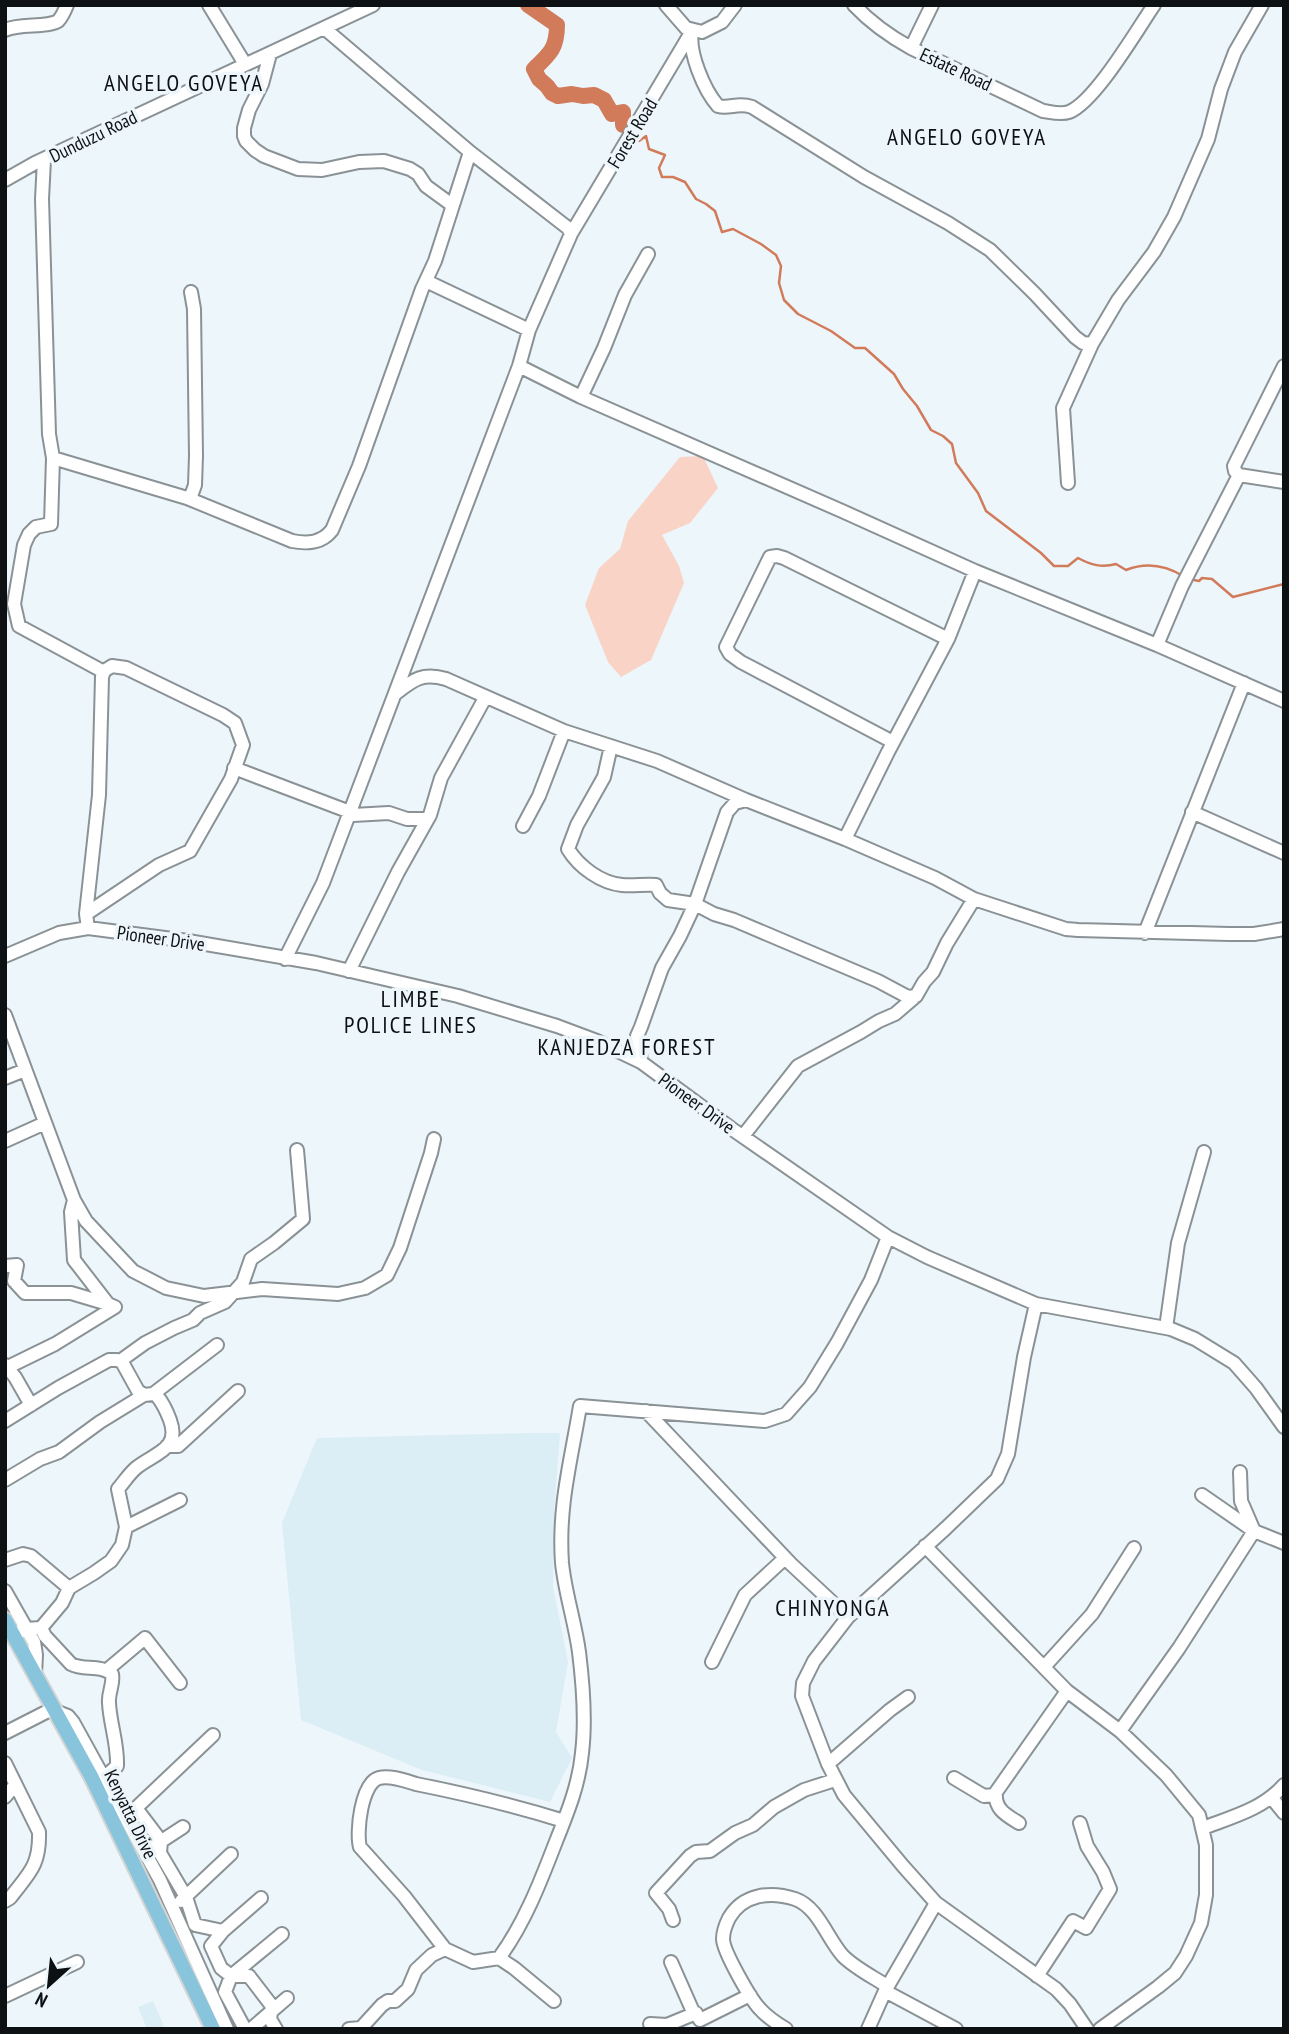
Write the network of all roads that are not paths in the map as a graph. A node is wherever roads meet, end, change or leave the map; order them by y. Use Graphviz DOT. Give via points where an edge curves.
graph roads {
  1 [pos="67,5"];
  2 [pos="209,5"];
  3 [pos="373,5"];
  4 [pos="666,5"];
  5 [pos="735,5"];
  6 [pos="932,5"];
  7 [pos="1154,5"];
  8 [pos="1262,5"];
  9 [pos="861,8"];
  10 [pos="324,27"];
  11 [pos="5,30"];
  12 [pos="692,31"];
  13 [pos="911,48"];
  14 [pos="270,54"];
  15 [pos="246,64"];
  16 [pos="470,152"];
  17 [pos="44,160"];
  18 [pos="5,180"];
  19 [pos="452,205"];
  20 [pos="571,234"];
  21 [pos="648,254"];
  22 [pos="426,281"];
  23 [pos="191,292"];
  24 [pos="528,330"];
  25 [pos="1092,344"];
  26 [pos="519,366"];
  27 [pos="1284,366"];
  28 [pos="581,397"];
  29 [pos="53,458"];
  30 [pos="1239,475"];
  31 [pos="1284,482"];
  32 [pos="1068,484"];
  33 [pos="190,499"];
  34 [pos="975,571"];
  35 [pos="948,639"];
  36 [pos="1157,645"];
  37 [pos="104,672"];
  38 [pos="1244,683"];
  39 [pos="395,694"];
  40 [pos="485,698"];
  41 [pos="1284,701"];
  42 [pos="564,731"];
  43 [pos="893,742"];
  44 [pos="611,746"];
  45 [pos="234,768"];
  46 [pos="746,800"];
  47 [pos="350,812"];
  48 [pos="1192,812"];
  49 [pos="428,819"];
  50 [pos="523,826"];
  51 [pos="845,839"];
  52 [pos="1284,853"];
  53 [pos="974,899"];
  54 [pos="695,904"];
  55 [pos="86,914"];
  56 [pos="88,928"];
  57 [pos="1284,929"];
  58 [pos="1145,933"];
  59 [pos="5,956"];
  60 [pos="285,959"];
  61 [pos="349,971"];
  62 [pos="916,996"];
  63 [pos="5,1015"];
  64 [pos="641,1062"];
  65 [pos="26,1070"];
  66 [pos="5,1078"];
  67 [pos="45,1124"];
  68 [pos="743,1136"];
  69 [pos="433,1139"];
  70 [pos="5,1141"];
  71 [pos="297,1150"];
  72 [pos="1204,1152"];
  73 [pos="74,1200"];
  74 [pos="888,1237"];
  75 [pos="5,1266"];
  76 [pos="10,1284"];
  77 [pos="234,1292"];
  78 [pos="108,1304"];
  79 [pos="1036,1304"];
  80 [pos="1166,1328"];
  81 [pos="217,1345"];
  82 [pos="120,1361"];
  83 [pos="7,1366"];
  84 [pos="238,1391"];
  85 [pos="148,1394"];
  86 [pos="31,1405"];
  87 [pos="646,1411"];
  88 [pos="5,1421"];
  89 [pos="1284,1427"];
  90 [pos="167,1446"];
  91 [pos="1240,1472"];
  92 [pos="5,1479"];
  93 [pos="1202,1495"];
  94 [pos="180,1500"];
  95 [pos="126,1527"];
  96 [pos="1254,1531"];
  97 [pos="1284,1543"];
  98 [pos="925,1546"];
  99 [pos="1134,1548"];
  100 [pos="785,1558"];
  101 [pos="5,1560"];
  102 [pos="69,1588"];
  103 [pos="5,1591"];
  104 [pos="848,1617"];
  105 [pos="5,1620"];
  106 [pos="41,1628"];
  107 [pos="20,1632"];
  108 [pos="712,1662"];
  109 [pos="1044,1667"];
  110 [pos="107,1670"];
  111 [pos="180,1683"];
  112 [pos="1067,1691"];
  113 [pos="908,1697"];
  114 [pos="55,1710"];
  115 [pos="1120,1731"];
  116 [pos="5,1732"];
  117 [pos="213,1735"];
  118 [pos="5,1763"];
  119 [pos="828,1764"];
  120 [pos="105,1777"];
  121 [pos="954,1778"];
  122 [pos="835,1780"];
  123 [pos="15,1785"];
  124 [pos="1284,1785"];
  125 [pos="996,1792"];
  126 [pos="5,1797"];
  127 [pos="1271,1797"];
  128 [pos="1284,1812"];
  129 [pos="564,1821"];
  130 [pos="1019,1823"];
  131 [pos="1080,1823"];
  132 [pos="183,1827"];
  133 [pos="1203,1828"];
  134 [pos="161,1841"];
  135 [pos="145,1851"];
  136 [pos="231,1854"];
  137 [pos="186,1897"];
  138 [pos="261,1898"];
  139 [pos="5,1901"];
  140 [pos="936,1903"];
  141 [pos="173,1909"];
  142 [pos="673,1920"];
  143 [pos="195,1925"];
  144 [pos="223,1931"];
  145 [pos="183,1932"];
  146 [pos="282,1934"];
  147 [pos="212,1949"];
  148 [pos="445,1949"];
  149 [pos="499,1958"];
  150 [pos="196,1959"];
  151 [pos="78,1962"];
  152 [pos="671,1962"];
  153 [pos="226,1972"];
  154 [pos="204,1976"];
  155 [pos="1037,1976"];
  156 [pos="886,1988"];
  157 [pos="751,1995"];
  158 [pos="5,1996"];
  159 [pos="287,1998"];
  160 [pos="554,2001"];
  161 [pos="271,2012"];
  162 [pos="694,2014"];
  163 [pos="650,2024"];
  164 [pos="213,2029"];
  165 [pos="227,2029"];
  166 [pos="245,2029"];
  167 [pos="251,2029"];
  168 [pos="276,2029"];
  169 [pos="349,2029"];
  170 [pos="786,2029"];
  171 [pos="868,2029"];
  172 [pos="956,2029"];
  173 [pos="1087,2029"];
  174 [pos="1100,2029"];
  1 -- 11 [label="street" via="55,22"];
  2 -- 15 [label="street"];
  3 -- 10 [label="street, Dunduzu Road"];
  4 -- 12 [label="street"];
  5 -- 12 [label="street" via="722,22 702,32"];
  6 -- 13 [label="street"];
  7 -- 13 [label="street, Estate Road" via="1096,90 1068,113 1042,111"];
  8 -- 25 [label="street" via="1235,52 1208,139 1174,217"];
  9 -- 13 [label="street, Estate Road" via="894,39"];
  10 -- 14 [label="street, Dunduzu Road"];
  10 -- 16 [label="street"];
  12 -- 20 [label="street, Forest Road"];
  12 -- 25 [label="street" via="692,52 718,106 752,107 948,223 990,250 1075,337"];
  14 -- 15 [label="street, Dunduzu Road"];
  14 -- 19 [label="street" via="244,128 243,136 255,150 298,169 384,160 418,174"];
  15 -- 17 [label="street, Dunduzu Road"];
  16 -- 19 [label="street"];
  16 -- 20 [label="street"];
  17 -- 18 [label="street, Dunduzu Road"];
  17 -- 29 [label="street"];
  19 -- 22 [label="street"];
  20 -- 24 [label="street, Forest Road"];
  21 -- 28 [label="street"];
  22 -- 24 [label="street"];
  22 -- 33 [label="street" via="359,466 326,538 292,541"];
  23 -- 33 [label="street" via="196,433 195,485"];
  24 -- 26 [label="street, Forest Road"];
  25 -- 32 [label="street" via="1063,408"];
  26 -- 28 [label="street"];
  26 -- 39 [label="street, Forest Road"];
  27 -- 30 [label="street" via="1234,466"];
  28 -- 34 [label="street"];
  29 -- 33 [label="street"];
  29 -- 37 [label="street" via="51,524 36,527 24,545 14,604 19,626"];
  30 -- 31 [label="street"];
  30 -- 36 [label="street"];
  34 -- 35 [label="street"];
  34 -- 36 [label="street"];
  35 -- 43 [label="street"];
  35 -- 43 [label="street" via="784,558 770,557 726,647 730,654"];
  36 -- 38 [label="street"];
  37 -- 45 [label="street" via="112,666 126,667 235,723 243,744"];
  37 -- 55 [label="street" via="99,795"];
  38 -- 41 [label="street"];
  38 -- 48 [label="street"];
  39 -- 40 [label="street" via="411,681 435,676"];
  39 -- 47 [label="street, Forest Road"];
  40 -- 42 [label="street"];
  40 -- 49 [label="street" via="441,778"];
  42 -- 44 [label="street"];
  42 -- 50 [label="street" via="540,796"];
  43 -- 51 [label="street"];
  44 -- 46 [label="street"];
  44 -- 54 [label="street" via="604,777 577,825 569,851 588,872 607,881 624,886 656,885 668,900"];
  45 -- 47 [label="street"];
  45 -- 55 [label="street" via="190,851 159,865"];
  46 -- 51 [label="street"];
  46 -- 54 [label="street" via="727,812"];
  47 -- 49 [label="street"];
  47 -- 60 [label="street, Forest Road" via="323,883"];
  48 -- 52 [label="street"];
  48 -- 58 [label="street"];
  49 -- 61 [label="street"];
  51 -- 53 [label="street"];
  53 -- 58 [label="street" via="1066,929"];
  53 -- 62 [label="street"];
  54 -- 62 [label="street" via="908,997"];
  54 -- 64 [label="street" via="662,968 637,1036"];
  55 -- 56 [label="street"];
  56 -- 59 [label="street, Pioneer Drive" via="59,933"];
  56 -- 60 [label="street, Pioneer Drive"];
  57 -- 58 [label="street" via="1254,934"];
  60 -- 61 [label="street, Pioneer Drive"];
  61 -- 64 [label="street, Pioneer Drive" via="458,996 557,1026"];
  62 -- 68 [label="street" via="895,1014 798,1066"];
  63 -- 65 [label="street"];
  64 -- 68 [label="street, Pioneer Drive"];
  65 -- 66 [label="street"];
  65 -- 67 [label="street"];
  67 -- 70 [label="street"];
  67 -- 73 [label="street"];
  68 -- 74 [label="street, Pioneer Drive"];
  69 -- 77 [label="street" via="400,1248 387,1275 365,1288 338,1294 262,1289"];
  71 -- 77 [label="street" via="303,1219 251,1258 243,1282"];
  72 -- 80 [label="street" via="1178,1243"];
  73 -- 77 [label="street" via="86,1221 133,1271 166,1288 204,1296"];
  73 -- 78 [label="street" via="74,1260"];
  74 -- 79 [label="street, Pioneer Drive"];
  74 -- 87 [label="street" via="837,1343 810,1388 786,1413 765,1421"];
  75 -- 76 [label="street" via="17,1265"];
  76 -- 78 [label="street" via="25,1293 71,1293"];
  77 -- 82 [label="street" via="225,1302"];
  78 -- 83 [label="street" via="114,1307 55,1344"];
  79 -- 80 [label="street, Pioneer Drive"];
  79 -- 98 [label="street" via="1004,1466 979,1498"];
  80 -- 89 [label="street, Pioneer Drive" via="1234,1363"];
  81 -- 85 [label="street"];
  82 -- 85 [label="street" via="138,1391"];
  82 -- 86 [label="street" via="108,1360"];
  83 -- 86 [label="street"];
  84 -- 90 [label="street" via="178,1446"];
  85 -- 90 [label="street" via="161,1401 170,1421 173,1437"];
  85 -- 92 [label="street" via="60,1452"];
  86 -- 88 [label="street"];
  87 -- 100 [label="street"];
  87 -- 129 [label="street" via="580,1406 565,1482 562,1563 579,1652 583,1752"];
  90 -- 95 [label="street" via="136,1468 118,1489"];
  91 -- 96 [label="street" via="1241,1501"];
  93 -- 96 [label="street"];
  94 -- 95 [label="street"];
  95 -- 102 [label="street" via="122,1545 111,1561"];
  96 -- 97 [label="street"];
  96 -- 115 [label="street" via="1180,1648"];
  98 -- 104 [label="street"];
  98 -- 109 [label="street"];
  99 -- 109 [label="street" via="1092,1614"];
  100 -- 104 [label="street"];
  100 -- 108 [label="street" via="745,1595"];
  101 -- 102 [label="street" via="31,1556"];
  102 -- 106 [label="street"];
  103 -- 107 [label="street"];
  104 -- 119 [label="street" via="803,1683 802,1696"];
  105 -- 107 [label="main road, Kenyatta Drive"];
  106 -- 107 [label="street"];
  106 -- 110 [label="street" via="71,1664"];
  107 -- 114 [label="main road, Kenyatta Drive" via="35,1674"];
  109 -- 112 [label="street"];
  110 -- 111 [label="street" via="145,1638"];
  110 -- 120 [label="street" via="113,1679 109,1702 118,1761"];
  112 -- 115 [label="street"];
  112 -- 125 [label="street"];
  113 -- 119 [label="street"];
  114 -- 116 [label="street"];
  114 -- 120 [label="street" via="73,1722"];
  114 -- 164 [label="main road, Kenyatta Drive"];
  115 -- 133 [label="street" via="1184,1796"];
  117 -- 134 [label="street" via="136,1808"];
  118 -- 123 [label="street"];
  119 -- 122 [label="street"];
  120 -- 135 [label="street"];
  121 -- 125 [label="street" via="984,1796"];
  122 -- 140 [label="street"];
  122 -- 142 [label="street" via="804,1790 710,1851 690,1856 656,1893"];
  123 -- 126 [label="street"];
  123 -- 139 [label="street" via="39,1832 39,1844 34,1866"];
  124 -- 127 [label="street"];
  125 -- 130 [label="street" via="998,1807"];
  127 -- 128 [label="street"];
  127 -- 133 [label="street" via="1250,1811"];
  129 -- 148 [label="street" via="389,1778 371,1782 361,1812 360,1847"];
  129 -- 149 [label="street" via="530,1903"];
  131 -- 155 [label="street" via="1110,1889 1086,1928 1073,1921"];
  132 -- 134 [label="street"];
  133 -- 174 [label="street" via="1206,1895 1201,1923 1186,1956 1175,1973"];
  134 -- 135 [label="street"];
  134 -- 137 [label="street" via="160,1853"];
  135 -- 141 [label="street"];
  136 -- 137 [label="street"];
  137 -- 141 [label="street"];
  137 -- 143 [label="street"];
  138 -- 144 [label="street"];
  140 -- 155 [label="street"];
  140 -- 156 [label="street"];
  141 -- 145 [label="street"];
  143 -- 144 [label="street"];
  143 -- 145 [label="street"];
  144 -- 147 [label="street"];
  145 -- 150 [label="street"];
  146 -- 153 [label="street"];
  147 -- 150 [label="street"];
  147 -- 153 [label="street"];
  148 -- 149 [label="street" via="473,1962"];
  148 -- 169 [label="street" via="416,1970 408,1989 395,2001 382,2005 361,2028"];
  149 -- 160 [label="street"];
  150 -- 154 [label="street"];
  151 -- 158 [label="street"];
  152 -- 162 [label="street"];
  153 -- 154 [label="street"];
  153 -- 161 [label="street" via="249,1976 272,2006"];
  153 -- 166 [label="street" via="225,1992"];
  154 -- 165 [label="street"];
  155 -- 173 [label="street" via="1056,1989"];
  156 -- 157 [label="street" via="845,1958 803,1903 760,1895 735,1909 722,1941"];
  156 -- 171 [label="street"];
  156 -- 172 [label="street"];
  157 -- 162 [label="street" via="699,2020"];
  157 -- 170 [label="street" via="757,2007"];
  159 -- 161 [label="street"];
  161 -- 167 [label="street"];
  161 -- 168 [label="street"];
  162 -- 163 [label="street" via="667,2025"];
}
